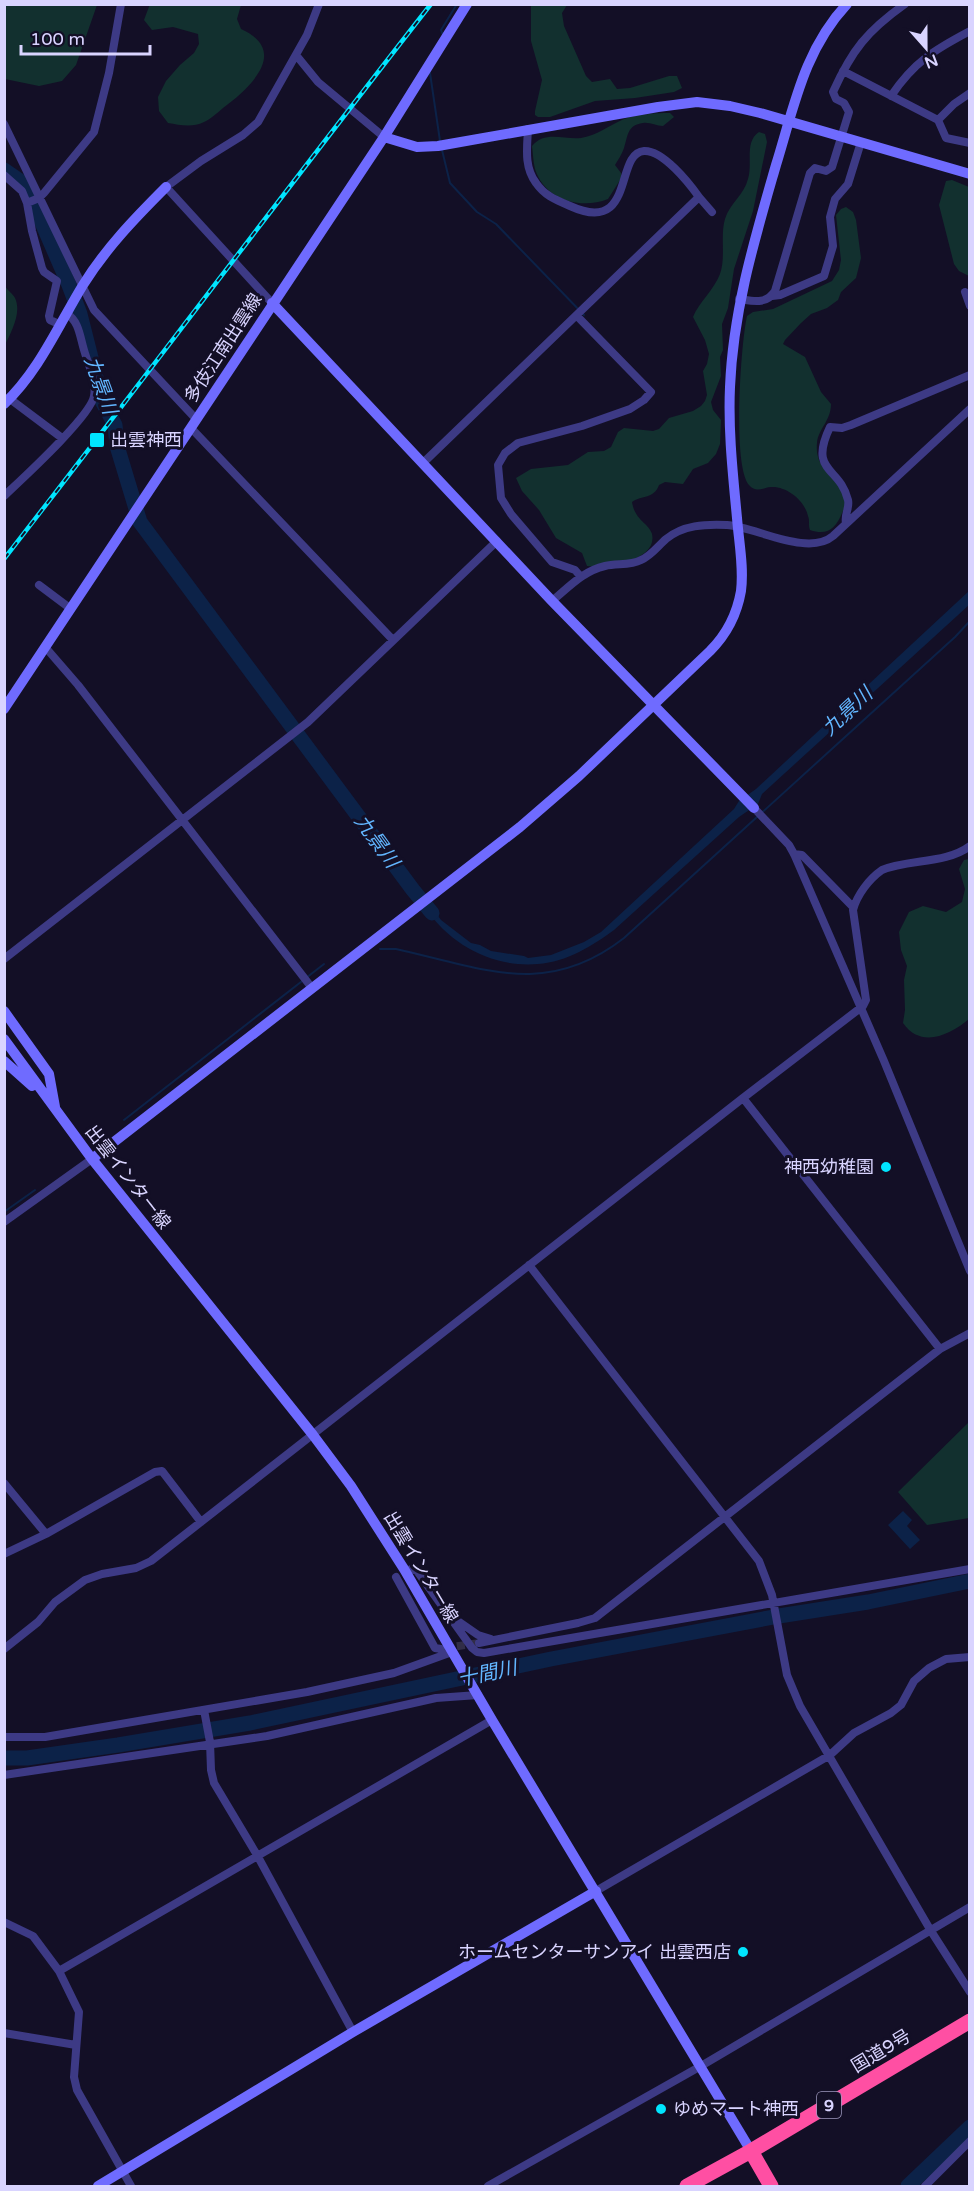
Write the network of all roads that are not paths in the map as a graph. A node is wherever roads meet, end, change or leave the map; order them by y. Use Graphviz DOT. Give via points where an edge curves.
graph roads {
  1 [pos="121,4"];
  2 [pos="320,4"];
  3 [pos="467,4"];
  4 [pos="847,4"];
  5 [pos="905,4"];
  6 [pos="969,32"];
  7 [pos="296,55"];
  8 [pos="843,71"];
  9 [pos="969,93"];
  10 [pos="891,96"];
  11 [pos="938,120"];
  12 [pos="789,123"];
  13 [pos="4,124"];
  14 [pos="528,129"];
  15 [pos="384,137"];
  16 [pos="841,137"];
  17 [pos="861,142"];
  18 [pos="969,143"];
  19 [pos="969,174"];
  20 [pos="4,175"];
  21 [pos="166,187"];
  22 [pos="699,197"];
  23 [pos="33,201"];
  24 [pos="712,212"];
  25 [pos="82,286"];
  26 [pos="965,292"];
  27 [pos="772,296"];
  28 [pos="739,299"];
  29 [pos="272,303"];
  30 [pos="969,306"];
  31 [pos="67,314"];
  32 [pos="577,316"];
  33 [pos="61,325"];
  34 [pos="969,375"];
  35 [pos="7,401"];
  36 [pos="969,409"];
  37 [pos="193,424"];
  38 [pos="62,438"];
  39 [pos="423,463"];
  40 [pos="4,496"];
  41 [pos="846,523"];
  42 [pos="738,527"];
  43 [pos="497,541"];
  44 [pos="581,576"];
  45 [pos="39,585"];
  46 [pos="552,601"];
  47 [pos="71,609"];
  48 [pos="393,640"];
  49 [pos="46,648"];
  50 [pos="654,704"];
  51 [pos="4,709"];
  52 [pos="758,812"];
  53 [pos="182,821"];
  54 [pos="969,847"];
  55 [pos="794,854"];
  56 [pos="854,908"];
  57 [pos="4,959"];
  58 [pos="312,988"];
  59 [pos="860,1008"];
  60 [pos="4,1011"];
  61 [pos="4,1039"];
  62 [pos="4,1061"];
  63 [pos="742,1098"];
  64 [pos="48,1100"];
  65 [pos="56,1110"];
  66 [pos="92,1159"];
  67 [pos="4,1222"];
  68 [pos="529,1265"];
  69 [pos="969,1271"];
  70 [pos="969,1333"];
  71 [pos="940,1349"];
  72 [pos="313,1435"];
  73 [pos="4,1483"];
  74 [pos="724,1516"];
  75 [pos="201,1522"];
  76 [pos="46,1534"];
  77 [pos="4,1554"];
  78 [pos="411,1569"];
  79 [pos="969,1569"];
  80 [pos="396,1577"];
  81 [pos="774,1603"];
  82 [pos="448,1614"];
  83 [pos="495,1639"];
  84 [pos="479,1642"];
  85 [pos="4,1649"];
  86 [pos="450,1653"];
  87 [pos="969,1657"];
  88 [pos="476,1692"];
  89 [pos="205,1712"];
  90 [pos="492,1720"];
  91 [pos="4,1737"];
  92 [pos="210,1744"];
  93 [pos="830,1755"];
  94 [pos="4,1775"];
  95 [pos="257,1855"];
  96 [pos="596,1891"];
  97 [pos="969,1907"];
  98 [pos="4,1922"];
  99 [pos="932,1931"];
  100 [pos="59,1971"];
  101 [pos="969,1992"];
  102 [pos="969,2021"];
  103 [pos="353,2032"];
  104 [pos="4,2033"];
  105 [pos="76,2045"];
  106 [pos="700,2066"];
  107 [pos="969,2141"];
  108 [pos="751,2151"];
  109 [pos="123,2172"];
  110 [pos="98,2187"];
  111 [pos="131,2187"];
  112 [pos="488,2187"];
  113 [pos="687,2187"];
  114 [pos="771,2187"];
  115 [pos="925,2187"];
  1 -- 23 [label="street" via="94,132 57,179"];
  2 -- 7 [label="street"];
  3 -- 15 [label="street, 多伎江南出雲線"];
  4 -- 12 [label="street" via="823,34 808,64"];
  5 -- 8 [label="street" via="859,44"];
  6 -- 10 [label="street" via="924,58 905,75"];
  7 -- 15 [label="street" via="318,82"];
  7 -- 21 [label="street" via="258,122"];
  8 -- 10 [label="street"];
  8 -- 16 [label="street" via="833,92 849,112"];
  9 -- 11 [label="street"];
  10 -- 11 [label="street"];
  11 -- 18 [label="street" via="946,138"];
  12 -- 14 [label="street" via="730,106 697,102"];
  12 -- 16 [label="street"];
  12 -- 28 [label="street"];
  13 -- 23 [label="street"];
  14 -- 15 [label="street" via="438,146 417,147"];
  14 -- 22 [label="street" via="527,164 536,183 550,197 582,212 594,213 611,207 631,161 643,151 652,152 678,170"];
  15 -- 29 [label="street, 多伎江南出雲線"];
  16 -- 17 [label="street"];
  16 -- 27 [label="street" via="832,167 826,171 815,168 810,173"];
  17 -- 19 [label="street"];
  17 -- 27 [label="street" via="848,184 836,199 830,217 833,246 824,276"];
  20 -- 23 [label="street"];
  21 -- 25 [label="street" via="126,228"];
  21 -- 29 [label="street"];
  22 -- 24 [label="street"];
  22 -- 32 [label="street"];
  23 -- 25 [label="street"];
  23 -- 33 [label="street" via="32,231 42,268 57,282 49,318"];
  25 -- 31 [label="street"];
  25 -- 37 [label="street" via="94,310"];
  26 -- 30 [label="street"];
  27 -- 28 [label="street" via="760,302"];
  28 -- 42 [label="street" via="729,411"];
  29 -- 37 [label="street, 多伎江南出雲線"];
  29 -- 39 [label="street"];
  31 -- 33 [label="street"];
  31 -- 38 [label="street" via="76,321 95,393"];
  32 -- 39 [label="street"];
  32 -- 44 [label="street" via="651,392 630,410 518,443 505,453 497,469 501,498 524,531 552,562"];
  33 -- 35 [label="street"];
  34 -- 41 [label="street" via="851,425 830,427 822,456 848,498"];
  35 -- 38 [label="street"];
  36 -- 41 [label="street"];
  37 -- 47 [label="street, 多伎江南出雲線"];
  37 -- 48 [label="street"];
  38 -- 40 [label="street"];
  39 -- 43 [label="street"];
  41 -- 42 [label="street" via="829,539 812,544"];
  42 -- 44 [label="street" via="696,525 676,532 643,560 596,568"];
  42 -- 50 [label="street" via="742,579 730,624 718,643"];
  43 -- 46 [label="street"];
  43 -- 48 [label="street"];
  44 -- 46 [label="street"];
  45 -- 47 [label="street"];
  46 -- 50 [label="street"];
  47 -- 49 [label="street, 多伎江南出雲線"];
  48 -- 53 [label="street" via="304,726"];
  49 -- 51 [label="street, 多伎江南出雲線"];
  49 -- 53 [label="street"];
  50 -- 52 [label="street"];
  50 -- 58 [label="street" via="549,802"];
  52 -- 55 [label="street"];
  53 -- 57 [label="street"];
  53 -- 58 [label="street"];
  54 -- 56 [label="street" via="882,870 858,897"];
  55 -- 56 [label="street" via="802,855"];
  55 -- 59 [label="street"];
  56 -- 59 [label="street" via="866,1000"];
  58 -- 66 [label="street"];
  59 -- 63 [label="street"];
  59 -- 69 [label="street"];
  60 -- 65 [label="street" via="49,1074"];
  61 -- 64 [label="street, 出雲インター線"];
  62 -- 64 [label="street"];
  63 -- 68 [label="street"];
  63 -- 71 [label="street"];
  64 -- 65 [label="street, 出雲インター線"];
  65 -- 66 [label="street, 出雲インター線"];
  66 -- 67 [label="street"];
  66 -- 72 [label="street, 出雲インター線"];
  68 -- 72 [label="street"];
  68 -- 74 [label="street"];
  70 -- 71 [label="street"];
  71 -- 74 [label="street"];
  72 -- 75 [label="street"];
  72 -- 86 [label="street, 出雲インター線" via="379,1528"];
  73 -- 76 [label="street"];
  74 -- 81 [label="street" via="759,1561"];
  74 -- 83 [label="street" via="595,1618"];
  75 -- 76 [label="street" via="162,1472 155,1472"];
  75 -- 85 [label="street" via="151,1561 85,1580"];
  76 -- 77 [label="street"];
  78 -- 82 [label="street" via="417,1571"];
  79 -- 81 [label="street"];
  80 -- 86 [label="street" via="435,1648"];
  81 -- 82 [label="street" via="484,1653 472,1648"];
  81 -- 93 [label="street" via="787,1674 800,1706"];
  82 -- 83 [label="street" via="478,1635"];
  83 -- 84 [label="street"];
  86 -- 88 [label="street, 出雲インター線"];
  86 -- 89 [label="street" via="394,1673"];
  87 -- 93 [label="street" via="946,1659 929,1668 914,1682 901,1705 854,1733"];
  88 -- 90 [label="street, 出雲インター線"];
  88 -- 92 [label="street" via="267,1736"];
  89 -- 91 [label="street" via="45,1737"];
  89 -- 92 [label="street"];
  90 -- 95 [label="street"];
  90 -- 96 [label="street, 出雲インター線"];
  92 -- 94 [label="street"];
  92 -- 95 [label="street" via="214,1783"];
  93 -- 96 [label="street"];
  93 -- 99 [label="street"];
  95 -- 100 [label="street"];
  95 -- 103 [label="street"];
  96 -- 103 [label="street"];
  96 -- 106 [label="street, 出雲インター線"];
  97 -- 99 [label="street"];
  98 -- 100 [label="street" via="33,1936"];
  99 -- 101 [label="street"];
  99 -- 106 [label="street"];
  100 -- 105 [label="street" via="79,2012"];
  102 -- 108 [label="highway, 国道9号 / 9"];
  103 -- 109 [label="street"];
  104 -- 105 [label="street"];
  105 -- 109 [label="street" via="77,2090"];
  106 -- 108 [label="street, 出雲インター線"];
  106 -- 112 [label="street"];
  107 -- 115 [label="street"];
  108 -- 113 [label="highway, 国道9号 / 9"];
  108 -- 114 [label="highway"];
  109 -- 110 [label="street"];
  109 -- 111 [label="street"];
}
